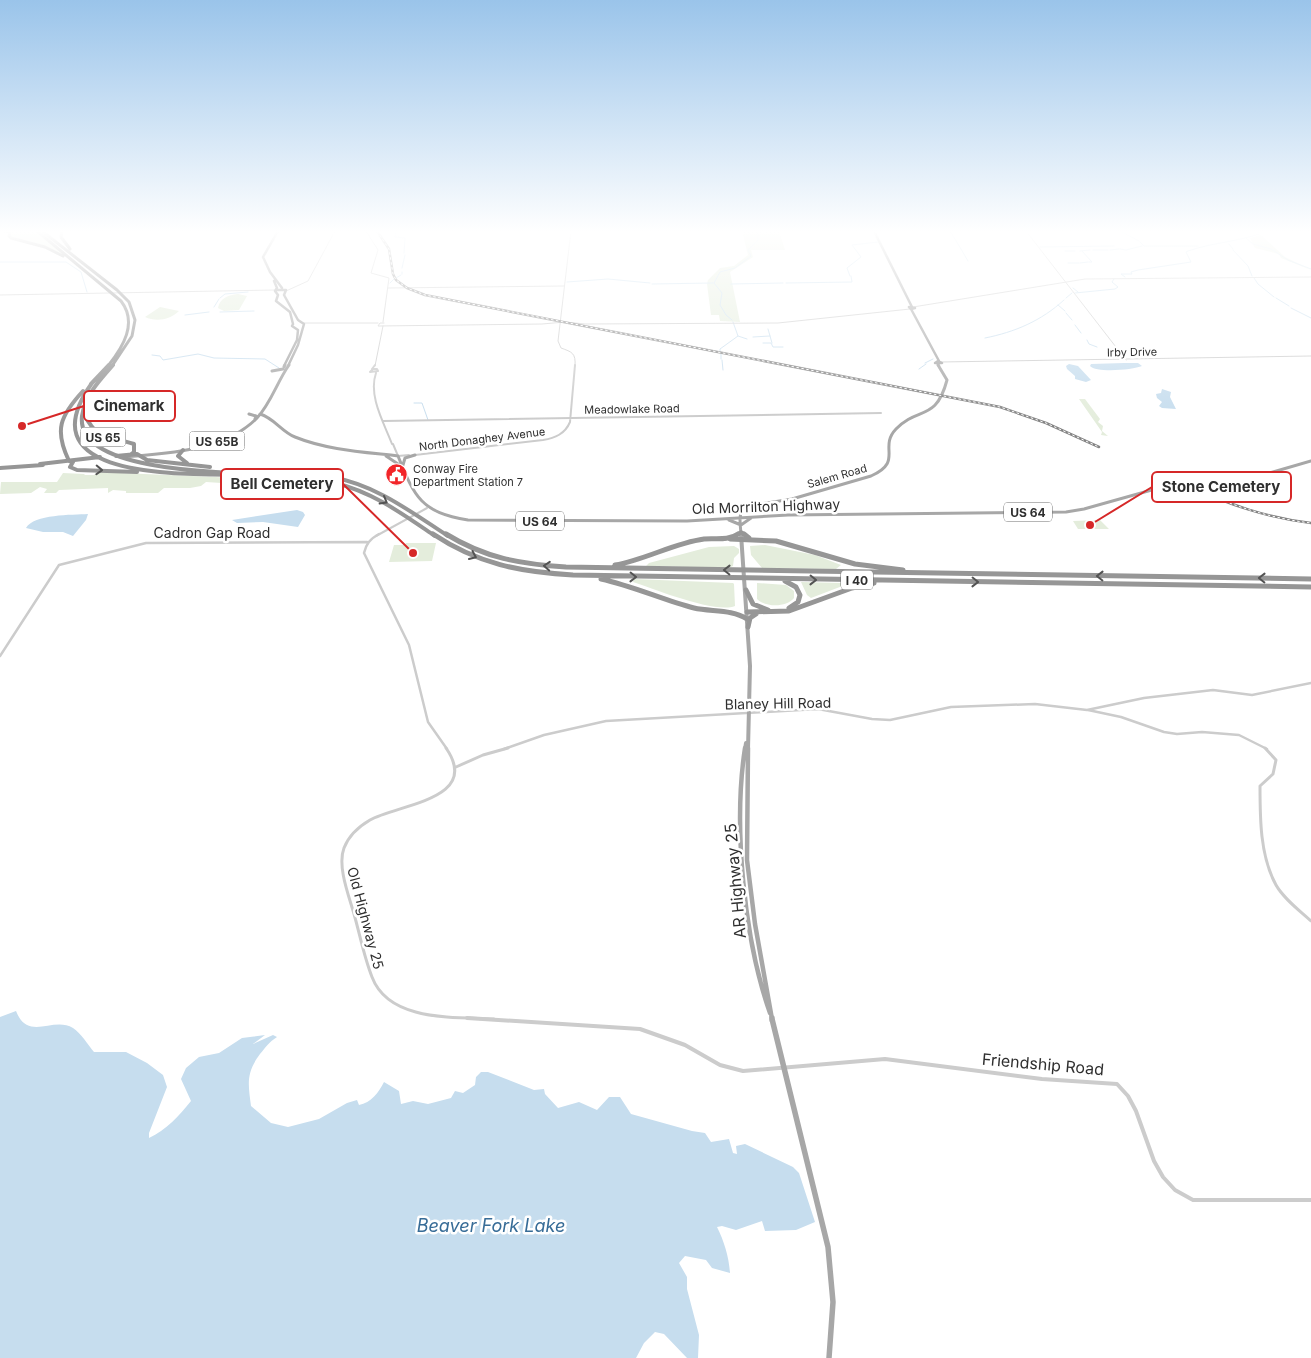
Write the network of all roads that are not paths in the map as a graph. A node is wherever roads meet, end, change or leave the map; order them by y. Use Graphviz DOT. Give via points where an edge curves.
graph roads {
  1 [pos="47,294"];
  2 [pos="113,294"];
  3 [pos="120,294"];
  4 [pos="276,294"];
  5 [pos="284,294"];
  6 [pos="387,294"];
  7 [pos="563,294"];
  8 [pos="904,294"];
  9 [pos="991,294"];
  10 [pos="1074,294"];
  11 [pos="0,295"];
  12 [pos="919,306"];
  13 [pos="923,306"];
  14 [pos="910,308"];
  15 [pos="560,322"];
  16 [pos="371,323"];
  17 [pos="293,324"];
  18 [pos="302,324"];
  19 [pos="383,325"];
  20 [pos="295,328"];
  21 [pos="1311,356"];
  22 [pos="1126,360"];
  23 [pos="939,362"];
  24 [pos="375,368"];
  25 [pos="942,369"];
  26 [pos="272,370"];
  27 [pos="283,370"];
  28 [pos="374,374"];
  29 [pos="92,383"];
  30 [pos="944,391"];
  31 [pos="84,406"];
  32 [pos="264,408"];
  33 [pos="881,413"];
  34 [pos="249,414"];
  35 [pos="260,414"];
  36 [pos="269,418"];
  37 [pos="255,419"];
  38 [pos="570,419"];
  39 [pos="383,421"];
  40 [pos="183,450"];
  41 [pos="359,450"];
  42 [pos="395,450"];
  43 [pos="134,453"];
  44 [pos="65,454"];
  45 [pos="141,454"];
  46 [pos="386,454"];
  47 [pos="415,455"];
  48 [pos="398,456"];
  49 [pos="406,456"];
  50 [pos="124,457"];
  51 [pos="1311,461"];
  52 [pos="52,462"];
  53 [pos="69,462"];
  54 [pos="40,464"];
  55 [pos="195,466"];
  56 [pos="0,468"];
  57 [pos="404,470"];
  58 [pos="262,472"];
  59 [pos="169,473"];
  60 [pos="426,508"];
  61 [pos="741,511"];
  62 [pos="753,517"];
  63 [pos="725,518"];
  64 [pos="740,518"];
  65 [pos="741,525"];
  66 [pos="741,532"];
  67 [pos="730,539"];
  68 [pos="741,539"];
  69 [pos="756,539"];
  70 [pos="367,542"];
  71 [pos="566,567"];
  72 [pos="943,573"];
  73 [pos="588,576"];
  74 [pos="775,579"];
  75 [pos="1311,579"];
  76 [pos="898,581"];
  77 [pos="1311,587"];
  78 [pos="746,588"];
  79 [pos="747,612"];
  80 [pos="760,612"];
  81 [pos="747,619"];
  82 [pos="748,627"];
  83 [pos="0,656"];
  84 [pos="1311,682"];
  85 [pos="1087,710"];
  86 [pos="748,712"];
  87 [pos="456,767"];
  88 [pos="1311,921"];
  89 [pos="784,1069"];
  90 [pos="735,1070"];
  91 [pos="1311,1200"];
  92 [pos="829,1358"];
  1 -- 11 [label="street"];
  2 -- 29 [label="highway, I 40" via="121,301 129,318 128,333 122,346"];
  3 -- 31 [label="highway, I 40" via="133,309 136,327 130,342"];
  4 -- 17 [label="main road" via="276,301 287,307"];
  5 -- 18 [label="main road"];
  6 -- 19 [label="street"];
  7 -- 15 [label="street"];
  8 -- 14 [label="main road, Salem Road"];
  9 -- 13 [label="street"];
  10 -- 22 [label="street"];
  12 -- 13 [label="street"];
  12 -- 14 [label="main road"];
  13 -- 14 [label="street"];
  14 -- 15 [label="street" via="838,318 754,324"];
  14 -- 23 [label="main road, Salem Road"];
  15 -- 19 [label="street"];
  15 -- 38 [label="street" via="559,346 576,356"];
  16 -- 18 [label="street"];
  16 -- 19 [label="street"];
  16 -- 19 [label="street"];
  17 -- 18 [label="main road"];
  17 -- 20 [label="main road"];
  18 -- 20 [label="main road"];
  18 -- 27 [label="main road" via="300,340"];
  19 -- 24 [label="street"];
  20 -- 27 [label="main road" via="297,340"];
  21 -- 22 [label="street, Irby Drive"];
  22 -- 23 [label="street, Irby Drive"];
  23 -- 25 [label="main road, Salem Road"];
  24 -- 28 [label="street" via="378,370"];
  24 -- 28 [label="street" via="369,371"];
  25 -- 30 [label="main road, Salem Road" via="947,380"];
  26 -- 27 [label="main road"];
  27 -- 32 [label="main road"];
  28 -- 39 [label="street" via="377,404"];
  29 -- 44 [label="highway, US 65" via="62,418 59,431"];
  29 -- 59 [label="highway, I 40" via="75,410 74,429 79,440 92,453 113,463"];
  30 -- 61 [label="main road, Salem Road" via="929,412 894,432 889,443 889,463 878,473 792,499 748,506"];
  31 -- 43 [label="highway, US 65" via="84,416 92,431 104,438 133,443"];
  31 -- 58 [label="highway, I 40" via="82,421 95,445 129,462 170,468"];
  32 -- 35 [label="main road"];
  32 -- 36 [label="main road"];
  33 -- 38 [label="street, Meadowlake Road"];
  34 -- 37 [label="main road" via="256,416"];
  35 -- 36 [label="main road"];
  35 -- 37 [label="main road, US 65B"];
  36 -- 37 [label="main road"];
  36 -- 41 [label="main road" via="277,427 296,437"];
  37 -- 40 [label="main road, US 65B" via="228,436"];
  38 -- 39 [label="street, Meadowlake Road"];
  38 -- 47 [label="street, North Donaghey Avenue" via="568,428 546,439"];
  39 -- 42 [label="street"];
  40 -- 45 [label="main road, US 65B"];
  40 -- 55 [label="highway" via="178,454 179,458"];
  41 -- 46 [label="main road"];
  41 -- 57 [label="main road" via="388,457"];
  42 -- 46 [label="main road"];
  42 -- 48 [label="street"];
  42 -- 49 [label="street"];
  43 -- 45 [label="highway"];
  43 -- 50 [label="highway, US 65"];
  43 -- 53 [label="highway"];
  44 -- 52 [label="highway, US 65"];
  44 -- 53 [label="highway"];
  45 -- 50 [label="main road, US 65B"];
  45 -- 55 [label="highway" via="147,460"];
  46 -- 48 [label="main road"];
  47 -- 49 [label="street, North Donaghey Avenue"];
  47 -- 57 [label="main road" via="403,459"];
  48 -- 49 [label="street, North Donaghey Avenue"];
  48 -- 57 [label="main road"];
  50 -- 53 [label="highway, US 65"];
  51 -- 62 [label="main road, Old Morrilton Highway / US 64" via="1259,476 1166,486 1066,512"];
  52 -- 53 [label="highway"];
  52 -- 54 [label="highway, US 65"];
  53 -- 54 [label="highway, US 65"];
  53 -- 59 [label="highway, one-way" via="70,467 78,470"];
  54 -- 56 [label="highway, US 65"];
  55 -- 58 [label="highway"];
  57 -- 60 [label="main road" via="417,499"];
  71 -- 58 [label="highway, I 40, one-way" via="528,564 465,546 379,492 346,480"];
  59 -- 73 [label="highway, I 40, one-way" via="308,479 356,488 381,499 468,554 488,562 538,573"];
  60 -- 63 [label="main road, Old Morrilton Highway / US 64" via="444,516 468,520 686,521"];
  60 -- 70 [label="street"];
  61 -- 62 [label="main road" via="744,516"];
  61 -- 63 [label="main road"];
  61 -- 64 [label="main road"];
  62 -- 64 [label="main road, Old Morrilton Highway / US 64"];
  62 -- 65 [label="main road"];
  63 -- 64 [label="main road, Old Morrilton Highway / US 64"];
  63 -- 65 [label="main road"];
  64 -- 65 [label="main road"];
  65 -- 66 [label="main road"];
  66 -- 67 [label="highway"];
  66 -- 68 [label="main road"];
  66 -- 69 [label="highway"];
  67 -- 68 [label="highway"];
  67 -- 71 [label="highway" via="701,540 625,564"];
  68 -- 69 [label="highway"];
  68 -- 78 [label="main road"];
  69 -- 72 [label="highway" via="783,542 864,566"];
  70 -- 83 [label="street, Cadron Gap Road" via="146,543 59,565"];
  70 -- 87 [label="street" via="364,553 409,647 428,722"];
  72 -- 71 [label="highway, I 40, one-way"];
  75 -- 72 [label="highway, I 40, one-way"];
  73 -- 74 [label="highway, I 40, one-way"];
  73 -- 81 [label="highway" via="624,584 702,610 738,613"];
  74 -- 76 [label="highway, I 40, one-way"];
  74 -- 78 [label="highway" via="796,587 800,595 797,604 786,609 765,610 750,602"];
  76 -- 77 [label="highway, I 40, one-way"];
  76 -- 80 [label="highway" via="857,587 792,610"];
  78 -- 79 [label="main road"];
  79 -- 80 [label="highway"];
  79 -- 81 [label="main road"];
  80 -- 82 [label="highway" via="750,618"];
  81 -- 82 [label="main road, AR Highway 25"];
  82 -- 86 [label="main road, AR Highway 25"];
  84 -- 85 [label="street, Blaney Hill Road" via="1253,694 1221,689 1144,698"];
  85 -- 86 [label="street, Blaney Hill Road" via="1036,704 951,707 890,720 818,709"];
  85 -- 88 [label="street" via="1121,717 1164,732 1239,735 1267,749 1276,760 1273,774 1260,786 1263,840 1275,883"];
  86 -- 87 [label="street, Blaney Hill Road" via="606,721 544,735"];
  86 -- 89 [label="main road, AR Highway 25" via="742,799 743,870 755,954"];
  87 -- 90 [label="street, Old Highway 25" via="453,781 447,789 436,796 374,817 352,833 343,848 343,875 372,978 379,990 408,1011 431,1016 647,1030"];
  89 -- 90 [label="street, Friendship Road"];
  89 -- 91 [label="street, Friendship Road" via="885,1060 1042,1079 1117,1084 1125,1090 1132,1103 1151,1156 1181,1195 1193,1200"];
  89 -- 92 [label="main road, AR Highway 25" via="828,1247 833,1316"];
}
